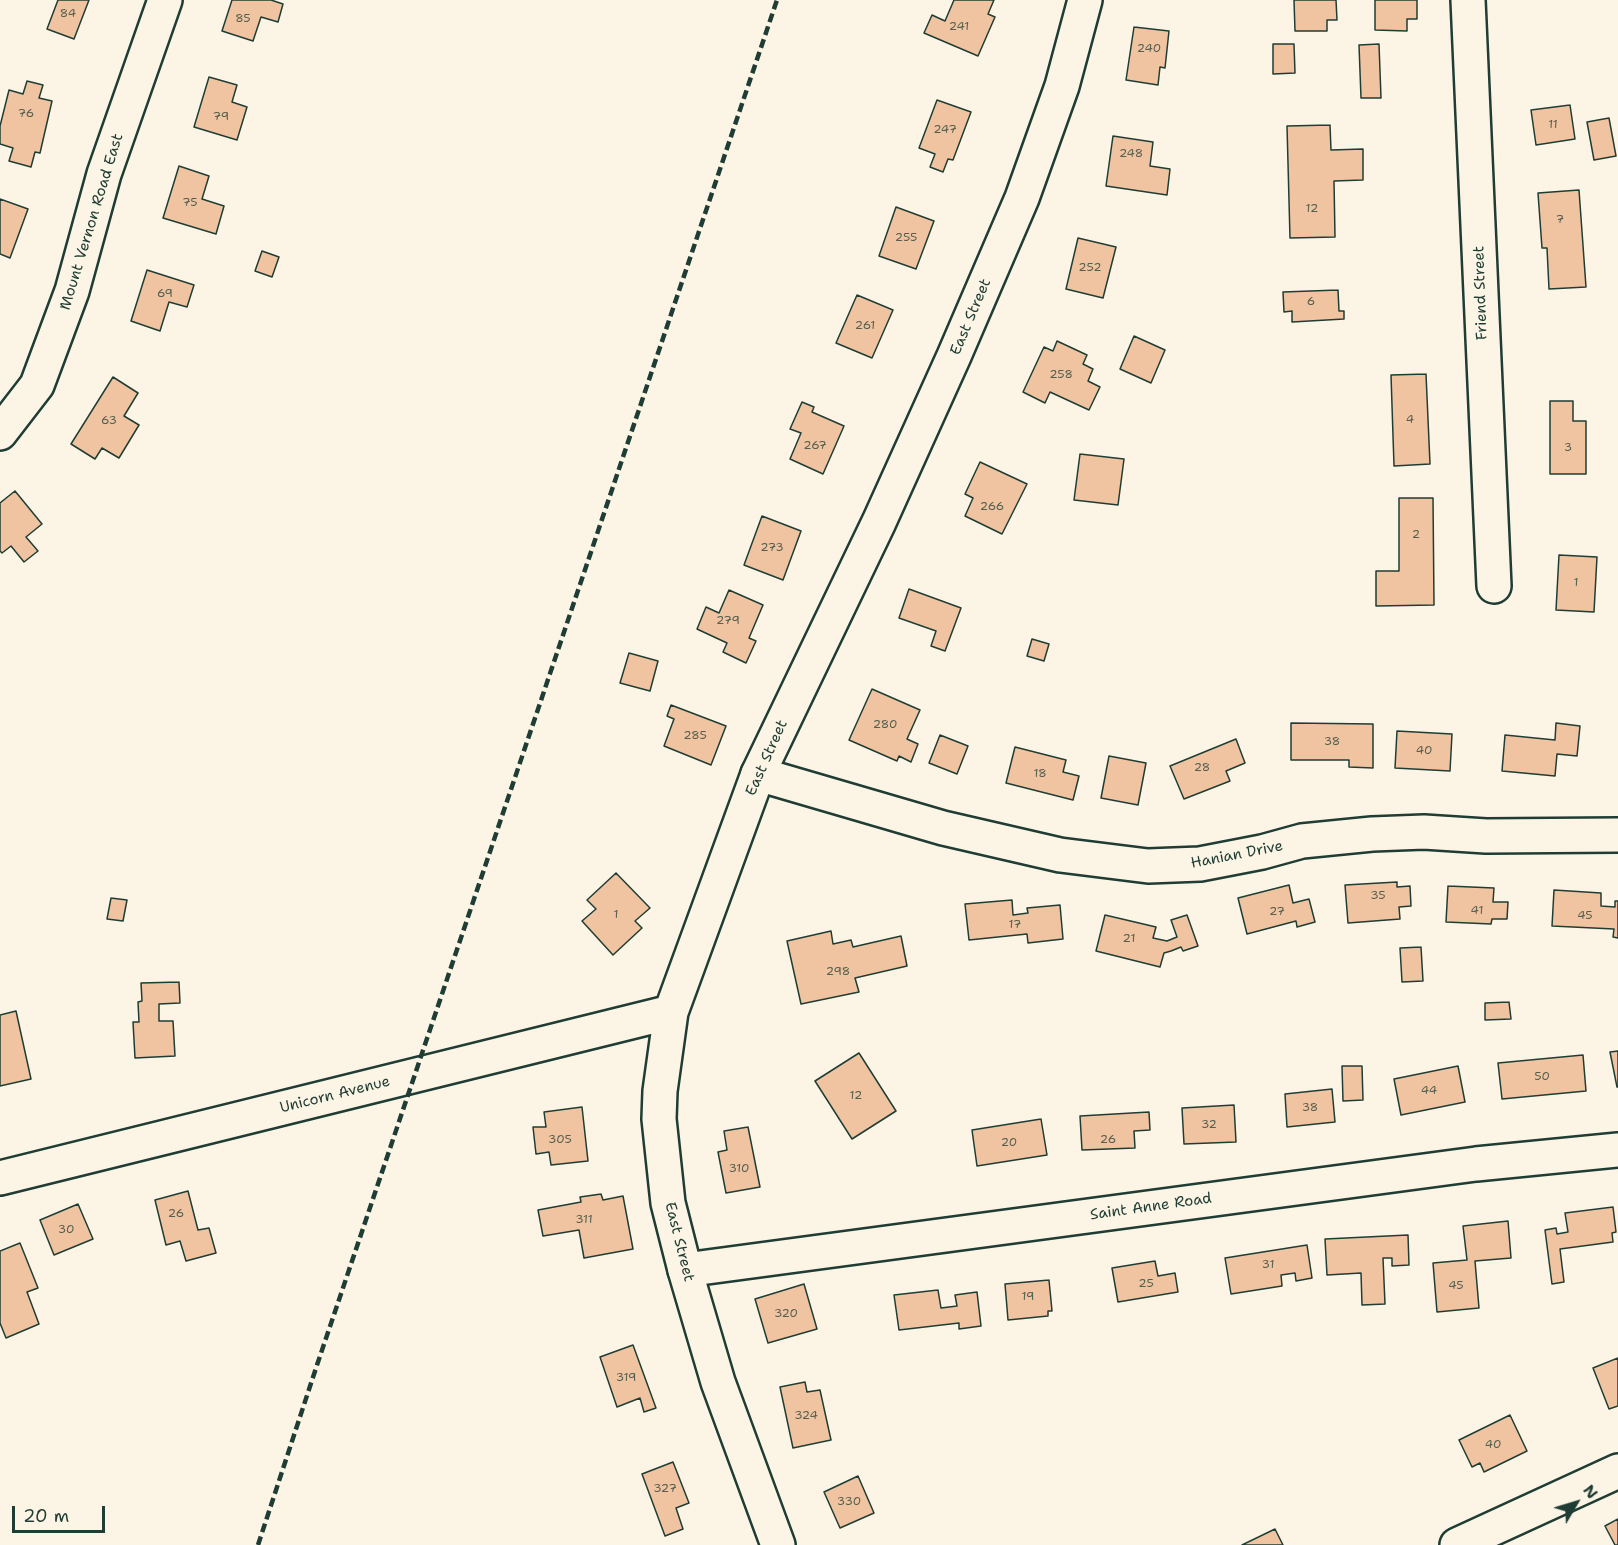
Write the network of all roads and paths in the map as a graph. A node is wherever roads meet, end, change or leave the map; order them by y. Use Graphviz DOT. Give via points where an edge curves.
graph roads {
  1 [pos="165,0"];
  2 [pos="1085,0"];
  3 [pos="1468,0"];
  4 [pos="0,434"];
  5 [pos="1494,586"];
  6 [pos="758,774"];
  7 [pos="1618,836"];
  8 [pos="671,1012"];
  9 [pos="1618,1150"];
  10 [pos="0,1178"];
  11 [pos="685,1270"];
  12 [pos="1618,1471"];
  13 [pos="778,1545"];
  14 [pos="1457,1545"];
  1 -- 4 [label="street, Mount Vernon Road East" via="104,174 72,291 37,386"];
  2 -- 6 [label="street, East Street" via="1062,86 1022,198 879,522"];
  3 -- 5 [label="street, Friend Street"];
  6 -- 7 [label="street, Hanian Drive" via="954,831 1060,855 1148,866 1200,864 1302,841 1372,834"];
  6 -- 8 [label="street, East Street"];
  8 -- 10 [label="street, Unicorn Avenue"];
  8 -- 11 [label="street, East Street" via="659,1119 668,1203"];
  9 -- 11 [label="street, Saint Anne Road" via="1476,1164"];
  11 -- 13 [label="street, East Street" via="718,1382"];
  12 -- 14 [label="street"];
}
